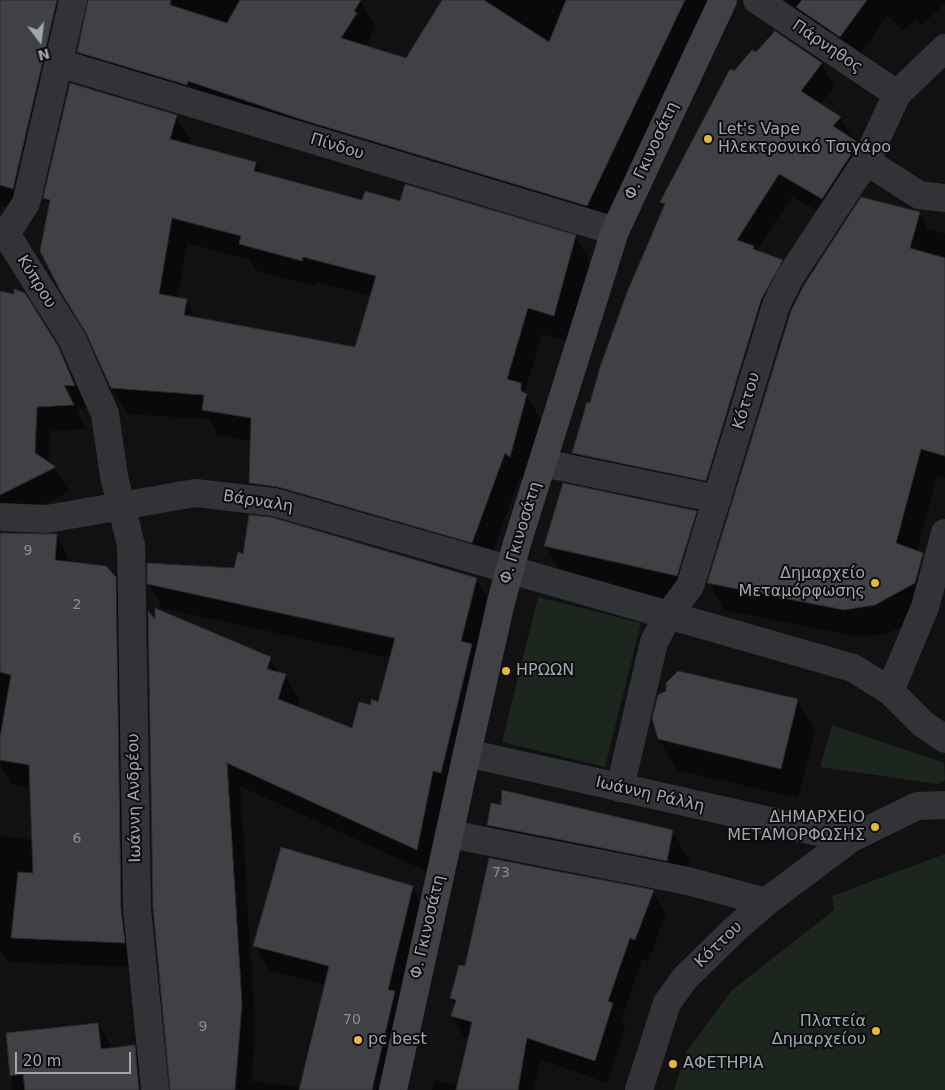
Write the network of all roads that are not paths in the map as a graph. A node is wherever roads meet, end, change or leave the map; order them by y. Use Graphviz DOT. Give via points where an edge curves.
graph roads {
  1 [pos="73,0"];
  2 [pos="723,0"];
  3 [pos="758,0"];
  4 [pos="945,48"];
  5 [pos="59,63"];
  6 [pos="897,94"];
  7 [pos="866,161"];
  8 [pos="945,198"];
  9 [pos="614,231"];
  10 [pos="3,235"];
  11 [pos="543,463"];
  12 [pos="717,499"];
  13 [pos="121,506"];
  14 [pos="0,517"];
  15 [pos="945,533"];
  16 [pos="510,568"];
  17 [pos="668,616"];
  18 [pos="890,691"];
  19 [pos="945,740"];
  20 [pos="467,753"];
  21 [pos="620,788"];
  22 [pos="945,805"];
  23 [pos="450,834"];
  24 [pos="850,839"];
  25 [pos="766,902"];
  26 [pos="155,1090"];
  27 [pos="393,1090"];
  28 [pos="639,1090"];
  1 -- 5 [label="street, Κύπρου"];
  2 -- 9 [label="main road, Φ. Γκινοσάτη"];
  3 -- 6 [label="street, Πάρνηθος"];
  4 -- 6 [label="street, Κόττου"];
  5 -- 9 [label="street, Πίνδου"];
  5 -- 10 [label="street, Κύπρου" via="26,203"];
  6 -- 7 [label="street, Κόττου"];
  7 -- 8 [label="street" via="919,195"];
  7 -- 12 [label="street, Κόττου" via="790,277 776,305"];
  9 -- 11 [label="main road, Φ. Γκινοσάτη"];
  10 -- 13 [label="street, Κύπρου" via="72,339 105,414"];
  11 -- 12 [label="street"];
  11 -- 16 [label="main road, Φ. Γκινοσάτη"];
  12 -- 17 [label="street, Κόττου" via="690,586"];
  13 -- 14 [label="street, Βάρναλη" via="47,519"];
  13 -- 16 [label="street, Βάρναλη" via="195,493 274,502"];
  13 -- 26 [label="street, Ιωάννη Ανδρέου" via="131,545 137,909"];
  15 -- 18 [label="street" via="925,607"];
  16 -- 17 [label="street"];
  16 -- 20 [label="main road, Φ. Γκινοσάτη"];
  17 -- 18 [label="street" via="853,668"];
  17 -- 21 [label="street, Κόττου" via="654,642"];
  18 -- 19 [label="street" via="923,724"];
  20 -- 21 [label="street, Ιωάννη Ράλλη"];
  20 -- 23 [label="main road, Φ. Γκινοσάτη"];
  21 -- 24 [label="street, Ιωάννη Ράλλη"];
  22 -- 24 [label="street" via="916,806"];
  23 -- 25 [label="street" via="688,880"];
  23 -- 27 [label="main road, Φ. Γκινοσάτη"];
  24 -- 25 [label="street, Κόττου"];
  25 -- 28 [label="street, Κόττου" via="685,978 667,1003"];
}
